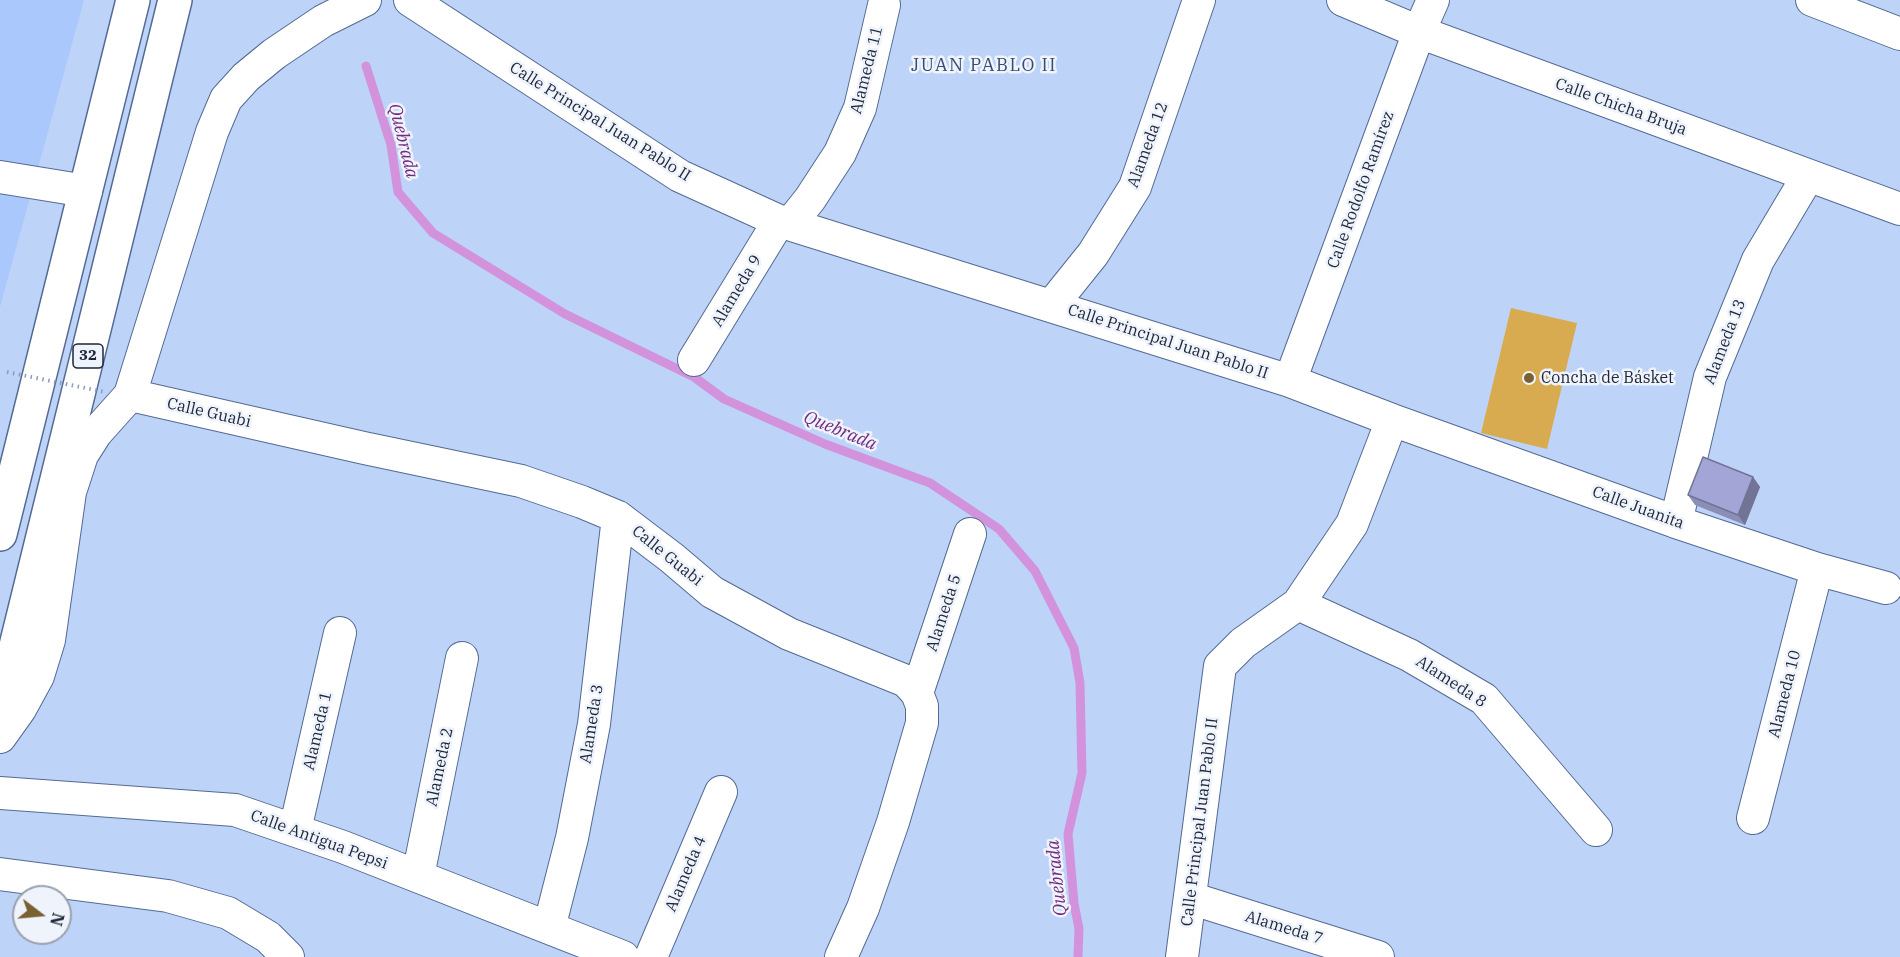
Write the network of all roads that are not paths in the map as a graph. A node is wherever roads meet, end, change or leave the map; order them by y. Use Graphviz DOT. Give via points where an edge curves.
graph roads {
  1 [pos="133,0"];
  2 [pos="175,0"];
  3 [pos="365,0"];
  4 [pos="410,0"];
  5 [pos="1199,0"];
  6 [pos="1343,0"];
  7 [pos="1433,0"];
  8 [pos="1812,0"];
  9 [pos="884,5"];
  10 [pos="1419,32"];
  11 [pos="1900,34"];
  12 [pos="1808,176"];
  13 [pos="0,177"];
  14 [pos="86,191"];
  15 [pos="1900,209"];
  16 [pos="784,222"];
  17 [pos="1052,306"];
  18 [pos="694,360"];
  19 [pos="1290,381"];
  20 [pos="118,394"];
  21 [pos="1392,420"];
  22 [pos="618,517"];
  23 [pos="1676,522"];
  24 [pos="0,534"];
  25 [pos="970,534"];
  26 [pos="1817,569"];
  27 [pos="1886,588"];
  28 [pos="1298,604"];
  29 [pos="340,633"];
  30 [pos="462,658"];
  31 [pos="917,693"];
  32 [pos="0,711"];
  33 [pos="0,737"];
  34 [pos="720,792"];
  35 [pos="0,793"];
  36 [pos="1753,818"];
  37 [pos="296,830"];
  38 [pos="1596,830"];
  39 [pos="0,874"];
  40 [pos="418,876"];
  41 [pos="1190,898"];
  42 [pos="549,928"];
  43 [pos="288,957"];
  44 [pos="623,957"];
  45 [pos="651,957"];
  46 [pos="842,957"];
  47 [pos="1182,957"];
  48 [pos="1378,957"];
  1 -- 14 [label="highway, 32"];
  2 -- 32 [label="highway, 32"];
  3 -- 20 [label="street" via="274,54 226,99"];
  4 -- 16 [label="street, Calle Principal Juan Pablo II" via="680,176"];
  5 -- 17 [label="street, Alameda 12" via="1135,187 1093,254"];
  6 -- 10 [label="street, Calle Chicha Bruja"];
  7 -- 10 [label="street, Calle Rodolfo Ramírez"];
  8 -- 11 [label="street"];
  9 -- 16 [label="street, Alameda 11" via="860,108 840,153 810,200"];
  10 -- 12 [label="street, Calle Chicha Bruja"];
  10 -- 19 [label="street, Calle Rodolfo Ramírez"];
  12 -- 15 [label="street, Calle Chicha Bruja"];
  12 -- 23 [label="street, Alameda 13" via="1758,260 1710,377"];
  13 -- 14 [label="street"];
  14 -- 24 [label="highway, 32"];
  16 -- 17 [label="street, Calle Principal Juan Pablo II"];
  16 -- 18 [label="street, Alameda 9"];
  17 -- 19 [label="street, Calle Principal Juan Pablo II"];
  19 -- 21 [label="street, Calle Principal Juan Pablo II"];
  20 -- 22 [label="street, Calle Guabi" via="521,481"];
  20 -- 33 [label="street" via="82,455 70,492 49,640 38,676"];
  21 -- 23 [label="street, Calle Juanita"];
  21 -- 28 [label="street, Calle Principal Juan Pablo II" via="1352,524"];
  22 -- 31 [label="street, Calle Guabi" via="712,592 789,634 906,681"];
  22 -- 42 [label="street, Alameda 3" via="594,724 572,838"];
  23 -- 26 [label="street, Calle Juanita"];
  25 -- 31 [label="street, Alameda 5"];
  26 -- 27 [label="street, Calle Juanita"];
  26 -- 36 [label="street, Alameda 10"];
  28 -- 38 [label="street, Alameda 8" via="1409,655 1484,699"];
  28 -- 41 [label="street, Calle Principal Juan Pablo II" via="1243,643 1220,666"];
  29 -- 37 [label="street, Alameda 1"];
  30 -- 40 [label="street, Alameda 2"];
  31 -- 46 [label="street" via="922,723 893,822"];
  34 -- 45 [label="street, Alameda 4"];
  35 -- 37 [label="street, Calle Antigua Pepsi" via="235,810"];
  37 -- 40 [label="street, Calle Antigua Pepsi"];
  39 -- 43 [label="street" via="168,896 228,914 268,937"];
  40 -- 42 [label="street, Calle Antigua Pepsi"];
  41 -- 47 [label="street, Calle Principal Juan Pablo II"];
  41 -- 48 [label="street, Alameda 7"];
  42 -- 44 [label="street, Calle Antigua Pepsi"];
}
